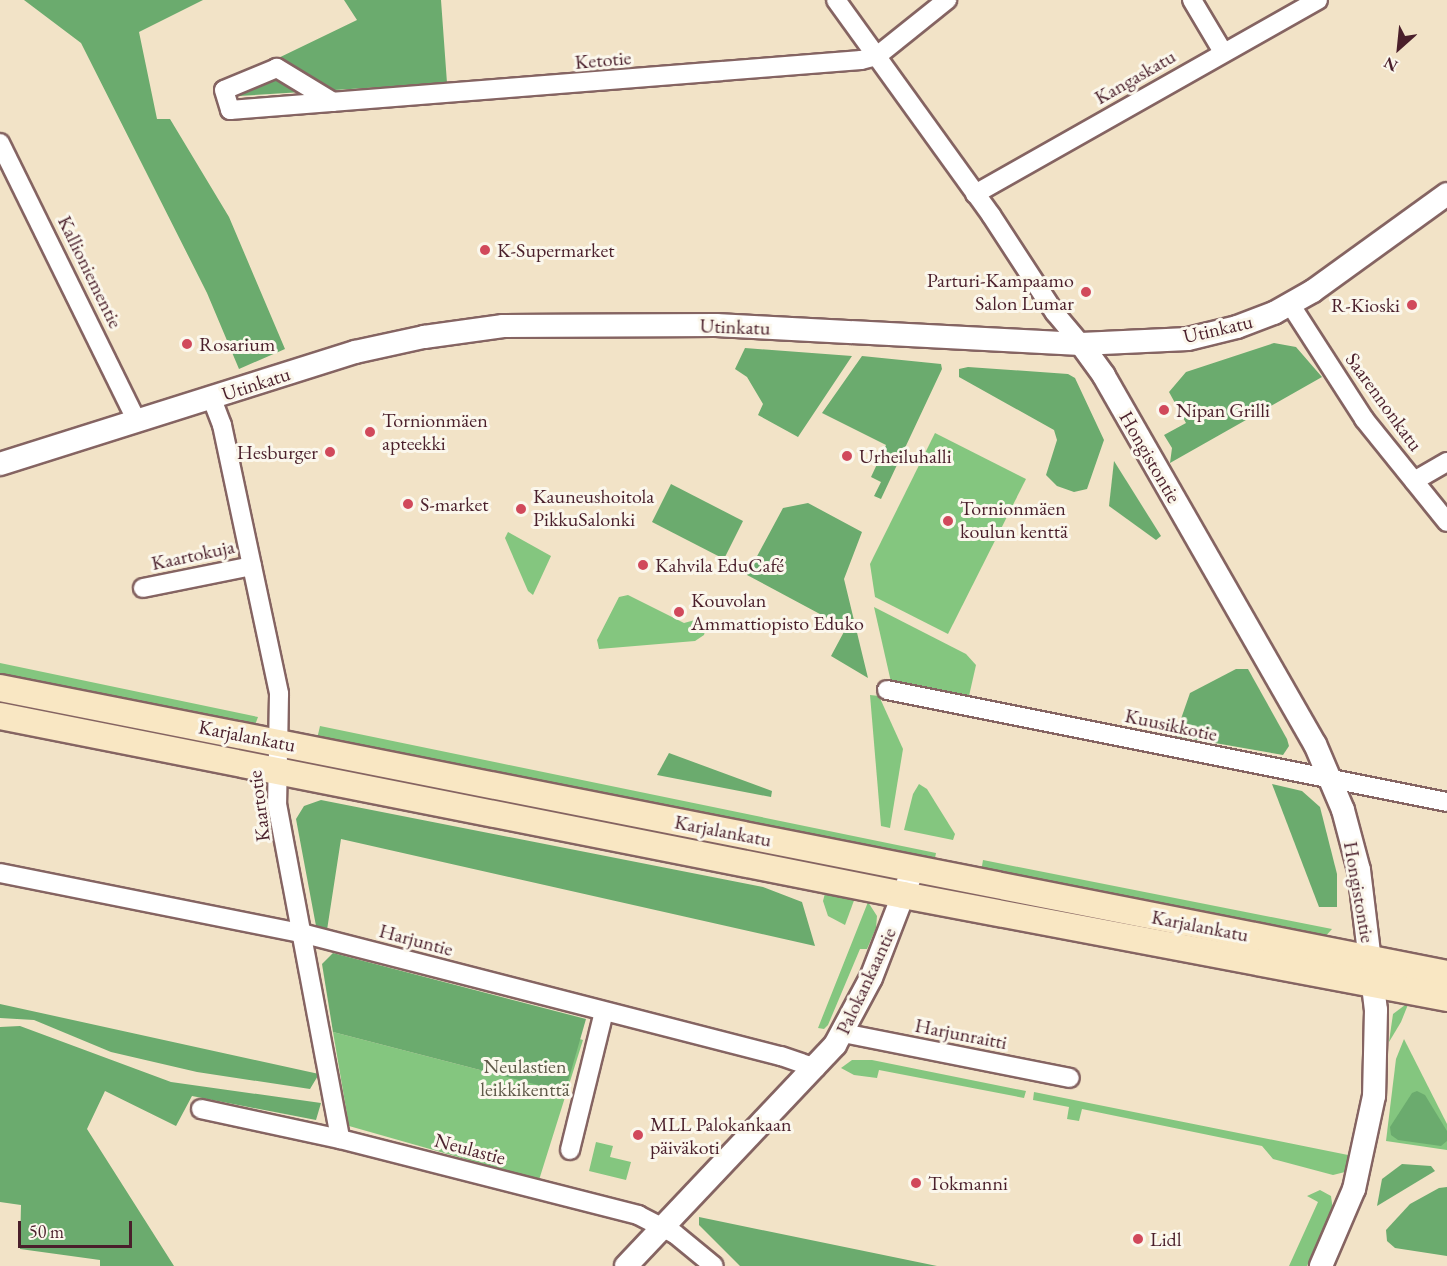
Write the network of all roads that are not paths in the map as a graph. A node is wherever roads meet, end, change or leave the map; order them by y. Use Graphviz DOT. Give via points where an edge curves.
graph roads {
  1 [pos="836,0"];
  2 [pos="947,0"];
  3 [pos="1192,0"];
  4 [pos="1318,0"];
  5 [pos="1223,52"];
  6 [pos="877,56"];
  7 [pos="333,102"];
  8 [pos="0,143"];
  9 [pos="975,194"];
  10 [pos="1447,194"];
  11 [pos="1290,304"];
  12 [pos="1081,344"];
  13 [pos="213,399"];
  14 [pos="137,422"];
  15 [pos="1447,462"];
  16 [pos="0,464"];
  17 [pos="1414,481"];
  18 [pos="1447,522"];
  19 [pos="252,566"];
  20 [pos="143,588"];
  21 [pos="0,688"];
  22 [pos="887,690"];
  23 [pos="0,716"];
  24 [pos="276,742"];
  25 [pos="276,771"];
  26 [pos="1332,780"];
  27 [pos="1447,802"];
  28 [pos="913,869"];
  29 [pos="0,873"];
  30 [pos="903,895"];
  31 [pos="305,934"];
  32 [pos="1372,972"];
  33 [pos="1447,974"];
  34 [pos="1447,998"];
  35 [pos="604,1012"];
  36 [pos="843,1033"];
  37 [pos="816,1068"];
  38 [pos="1070,1078"];
  39 [pos="201,1109"];
  40 [pos="340,1139"];
  41 [pos="570,1150"];
  42 [pos="662,1225"];
  43 [pos="627,1266"];
  44 [pos="714,1266"];
  45 [pos="1321,1266"];
  1 -- 6 [label="street, Hongistontie"];
  2 -- 6 [label="street"];
  3 -- 5 [label="street"];
  4 -- 5 [label="street, Kangaskatu"];
  5 -- 9 [label="street, Kangaskatu"];
  6 -- 7 [label="street, Ketotie" via="572,86"];
  6 -- 9 [label="street, Hongistontie"];
  7 -- 7 [label="street, Ketotie" via="276,68 224,90 230,111"];
  8 -- 14 [label="street, Kallioniementie"];
  9 -- 12 [label="street, Hongistontie" via="1055,313"];
  10 -- 11 [label="street, Utinkatu"];
  11 -- 12 [label="street, Utinkatu" via="1248,324 1188,339"];
  11 -- 17 [label="street, Saarennonkatu" via="1359,412"];
  12 -- 13 [label="street, Utinkatu" via="716,326 503,326 355,352"];
  12 -- 26 [label="street, Hongistontie" via="1104,375"];
  13 -- 14 [label="street, Utinkatu"];
  13 -- 19 [label="street, Kaartotie"];
  14 -- 16 [label="street, Utinkatu"];
  15 -- 17 [label="street"];
  17 -- 18 [label="street, Saarennonkatu"];
  19 -- 20 [label="street, Kaartokuja"];
  19 -- 24 [label="street, Kaartotie" via="279,694"];
  21 -- 24 [label="main road, Karjalankatu"];
  22 -- 26 [label="street, Kuusikkotie"];
  23 -- 25 [label="main road, Karjalankatu"];
  24 -- 25 [label="street, Kaartotie"];
  24 -- 28 [label="main road, Karjalankatu"];
  25 -- 30 [label="main road, Karjalankatu"];
  25 -- 31 [label="street, Kaartotie" via="277,804"];
  26 -- 27 [label="street, Kuusikkotie"];
  26 -- 32 [label="street, Hongistontie" via="1359,870"];
  28 -- 30 [label="street, Palokankaantie"];
  28 -- 32 [label="main road, Karjalankatu"];
  29 -- 31 [label="street, Harjuntie"];
  30 -- 32 [label="main road, Karjalankatu"];
  30 -- 36 [label="street, Palokankaantie" via="871,978"];
  31 -- 35 [label="street, Harjuntie"];
  31 -- 40 [label="street, Kaartotie"];
  32 -- 33 [label="main road, Karjalankatu"];
  32 -- 34 [label="main road, Karjalankatu"];
  32 -- 45 [label="street, Hongistontie" via="1376,1062 1370,1126 1354,1189"];
  35 -- 37 [label="street, Harjuntie"];
  35 -- 41 [label="street"];
  36 -- 37 [label="street, Palokankaantie"];
  36 -- 38 [label="street, Harjunraitti"];
  37 -- 42 [label="street, Palokankaantie"];
  39 -- 40 [label="street, Neulastie"];
  40 -- 42 [label="street, Neulastie" via="638,1215"];
  42 -- 43 [label="street, Palokankaantie"];
  42 -- 44 [label="street, Neulastie"];
}
